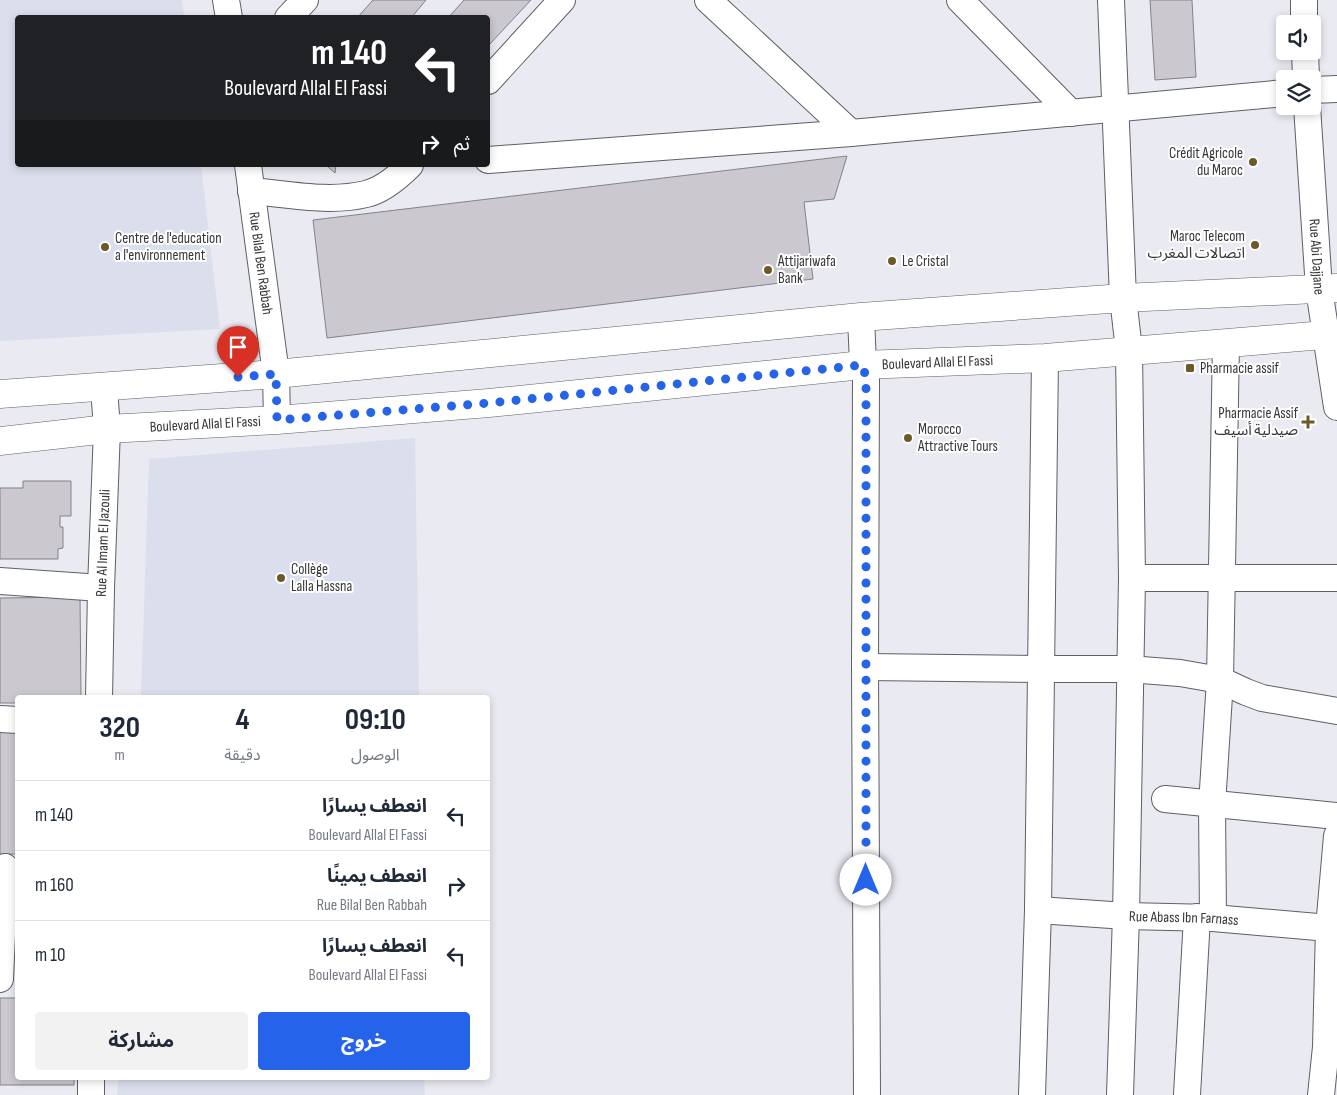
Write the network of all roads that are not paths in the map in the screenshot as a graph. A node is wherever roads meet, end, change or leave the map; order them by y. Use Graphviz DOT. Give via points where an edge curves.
graph roads {
  1 [pos="226,0"];
  2 [pos="305,0"];
  3 [pos="562,0"];
  4 [pos="708,0"];
  5 [pos="960,0"];
  6 [pos="1111,0"];
  7 [pos="1304,0"];
  8 [pos="228,15"];
  9 [pos="291,15"];
  10 [pos="1304,15"];
  11 [pos="490,79"];
  12 [pos="1337,89"];
  13 [pos="1321,90"];
  14 [pos="1276,94"];
  15 [pos="1116,108"];
  16 [pos="1071,112"];
  17 [pos="1308,115"];
  18 [pos="851,133"];
  19 [pos="490,160"];
  20 [pos="248,167"];
  21 [pos="411,167"];
  22 [pos="251,191"];
  23 [pos="1328,288"];
  24 [pos="1122,298"];
  25 [pos="861,317"];
  26 [pos="1331,334"];
  27 [pos="1226,343"];
  28 [pos="1129,350"];
  29 [pos="1044,358"];
  30 [pos="863,365"];
  31 [pos="276,374"];
  32 [pos="104,388"];
  33 [pos="0,394"];
  34 [pos="1337,407"];
  35 [pos="277,420"];
  36 [pos="107,429"];
  37 [pos="0,441"];
  38 [pos="1132,578"];
  39 [pos="1221,578"];
  40 [pos="1337,578"];
  41 [pos="0,582"];
  42 [pos="101,588"];
  43 [pos="865,667"];
  44 [pos="1129,668"];
  45 [pos="1042,669"];
  46 [pos="1220,680"];
  47 [pos="100,695"];
  48 [pos="1337,711"];
  49 [pos="0,719"];
  50 [pos="15,720"];
  51 [pos="1166,799"];
  52 [pos="1212,805"];
  53 [pos="1337,816"];
  54 [pos="1337,836"];
  55 [pos="8,866"];
  56 [pos="1038,910"];
  57 [pos="1126,916"];
  58 [pos="1205,917"];
  59 [pos="1329,928"];
  60 [pos="0,980"];
  61 [pos="15,982"];
  62 [pos="1332,1047"];
  63 [pos="91,1080"];
  64 [pos="91,1095"];
  65 [pos="867,1095"];
  66 [pos="1032,1095"];
  67 [pos="1120,1095"];
  68 [pos="1187,1095"];
  69 [pos="1321,1095"];
  1 -- 8 [label="street"];
  2 -- 9 [label="street"];
  3 -- 11 [label="street"];
  4 -- 18 [label="street"];
  5 -- 16 [label="street"];
  6 -- 15 [label="street"];
  7 -- 10 [label="street"];
  12 -- 13 [label="street"];
  14 -- 15 [label="street"];
  15 -- 16 [label="street"];
  15 -- 24 [label="street"];
  16 -- 18 [label="street"];
  17 -- 23 [label="street, Rue Abi Dajjane"];
  18 -- 19 [label="street"];
  20 -- 22 [label="street, Rue Bilal Ben Rabbah"];
  21 -- 22 [label="street" via="388,184 366,194 317,197"];
  22 -- 31 [label="street, Rue Bilal Ben Rabbah"];
  23 -- 24 [label="main road"];
  23 -- 26 [label="street, Rue Abi Dajjane"];
  24 -- 25 [label="main road"];
  24 -- 28 [label="street"];
  25 -- 30 [label="street"];
  25 -- 31 [label="main road"];
  26 -- 27 [label="main road, Boulevard Allal El Fassi"];
  26 -- 34 [label="street, Rue Abi Dajjane"];
  27 -- 28 [label="main road, Boulevard Allal El Fassi"];
  27 -- 39 [label="street"];
  28 -- 29 [label="main road, Boulevard Allal El Fassi"];
  28 -- 38 [label="street"];
  29 -- 30 [label="main road, Boulevard Allal El Fassi"];
  29 -- 45 [label="street"];
  30 -- 35 [label="main road, Boulevard Allal El Fassi" via="489,403"];
  30 -- 43 [label="street" via="866,379"];
  31 -- 32 [label="main road"];
  31 -- 35 [label="street, Rue Bilal Ben Rabbah"];
  32 -- 33 [label="main road"];
  32 -- 36 [label="street, Rue Al Imam El Jazouli"];
  35 -- 36 [label="main road, Boulevard Allal El Fassi"];
  36 -- 37 [label="main road, Boulevard Allal El Fassi"];
  36 -- 42 [label="street, Rue Al Imam El Jazouli"];
  38 -- 39 [label="street"];
  38 -- 44 [label="street"];
  39 -- 40 [label="street"];
  39 -- 46 [label="street"];
  41 -- 42 [label="street"];
  42 -- 47 [label="street, Rue Al Imam El Jazouli"];
  43 -- 45 [label="street"];
  43 -- 65 [label="street"];
  44 -- 45 [label="street"];
  44 -- 46 [label="street"];
  44 -- 57 [label="street"];
  45 -- 56 [label="street"];
  46 -- 48 [label="street" via="1262,698"];
  46 -- 52 [label="street"];
  49 -- 50 [label="street"];
  51 -- 52 [label="street"];
  52 -- 53 [label="street"];
  52 -- 58 [label="street"];
  54 -- 59 [label="street"];
  55 -- 60 [label="street"];
  56 -- 57 [label="street, Rue Abass Ibn Farnass"];
  56 -- 66 [label="street"];
  57 -- 58 [label="street, Rue Abass Ibn Farnass"];
  57 -- 67 [label="street"];
  58 -- 59 [label="street, Rue Abass Ibn Farnass"];
  58 -- 68 [label="street"];
  59 -- 62 [label="street"];
  60 -- 61 [label="street"];
  62 -- 69 [label="street"];
  63 -- 64 [label="street"];
}
